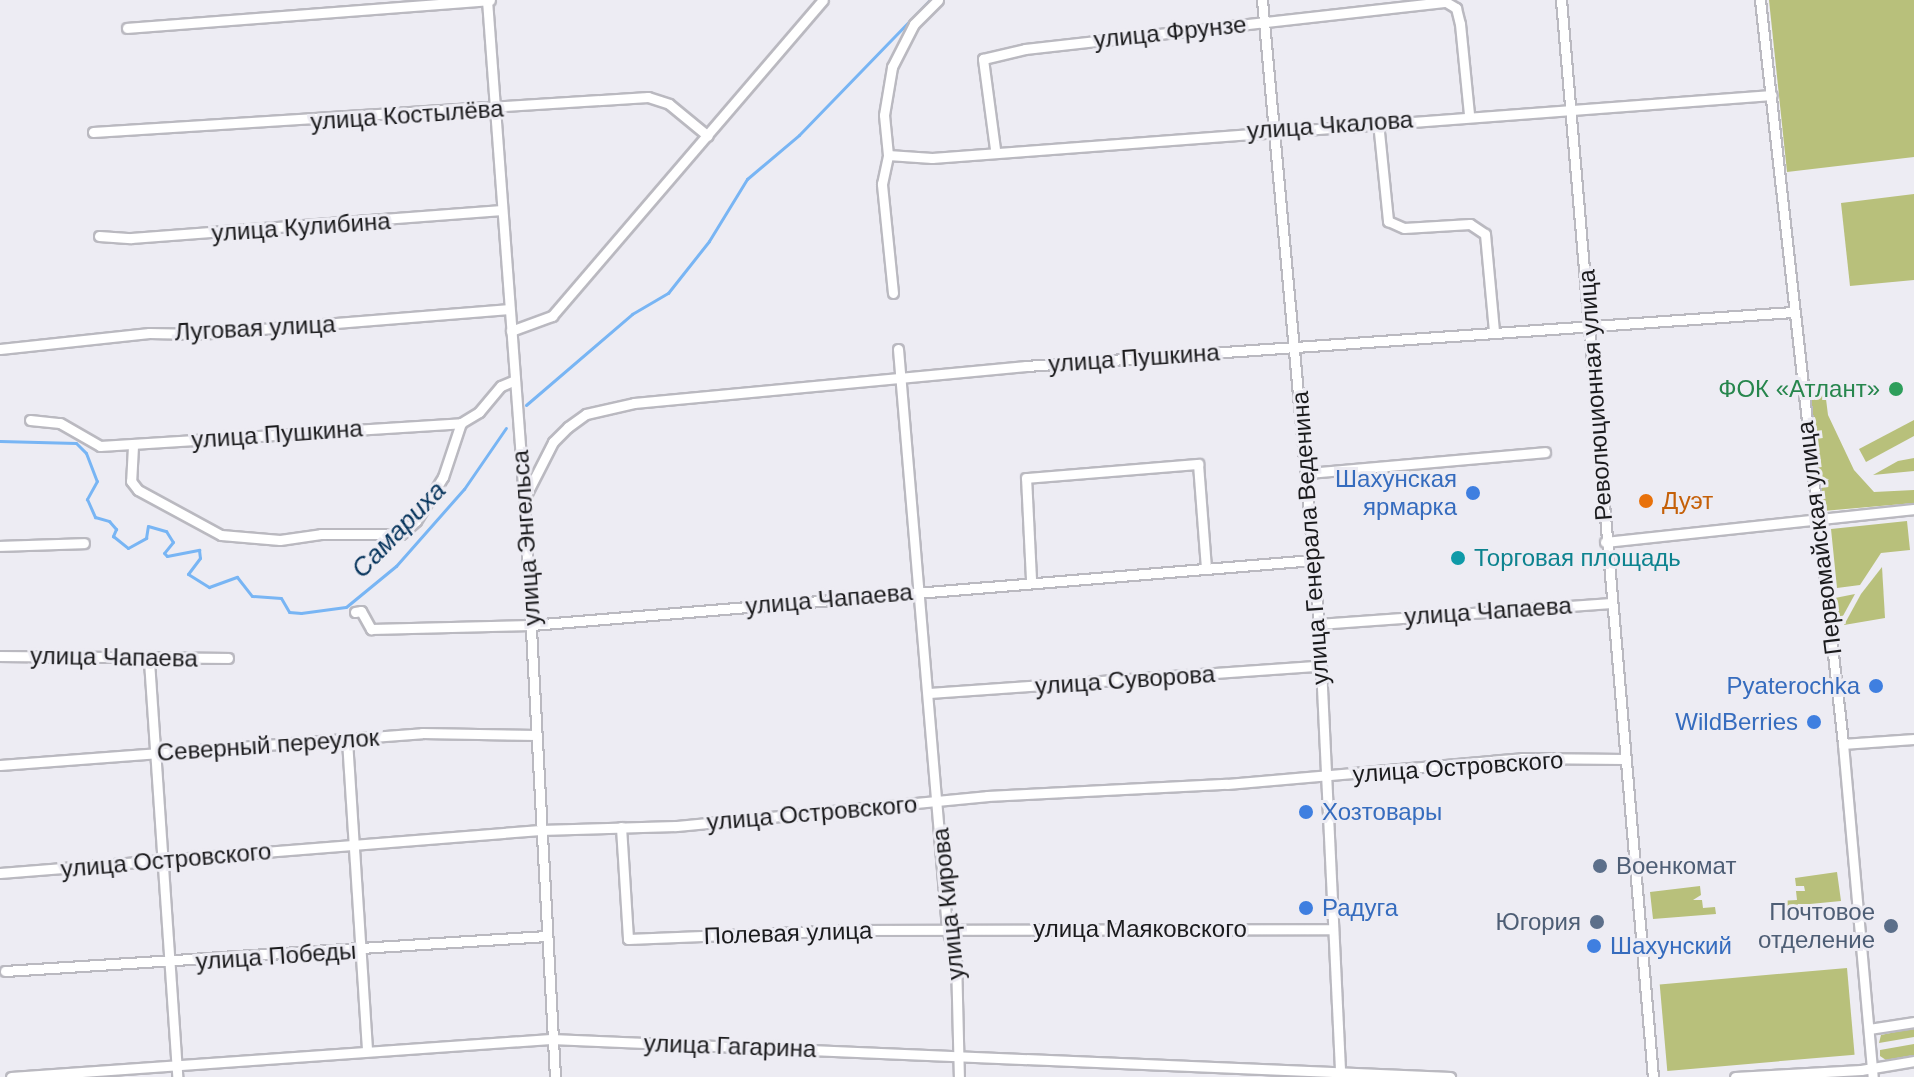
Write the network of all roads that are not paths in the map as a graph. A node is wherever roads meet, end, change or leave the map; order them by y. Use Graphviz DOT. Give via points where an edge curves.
graph roads {
  1 [pos="489,0"];
  2 [pos="823,0"];
  3 [pos="938,0"];
  4 [pos="1262,0"];
  5 [pos="1561,0"];
  6 [pos="1760,0"];
  7 [pos="1264,21"];
  8 [pos="127,28"];
  9 [pos="1772,95"];
  10 [pos="495,110"];
  11 [pos="1572,112"];
  12 [pos="1469,114"];
  13 [pos="1378,122"];
  14 [pos="93,132"];
  15 [pos="1275,132"];
  16 [pos="708,136"];
  17 [pos="995,149"];
  18 [pos="888,155"];
  19 [pos="502,210"];
  20 [pos="99,236"];
  21 [pos="893,293"];
  22 [pos="509,309"];
  23 [pos="1792,312"];
  24 [pos="1592,324"];
  25 [pos="511,331"];
  26 [pos="1494,331"];
  27 [pos="1294,346"];
  28 [pos="0,349"];
  29 [pos="898,349"];
  30 [pos="901,377"];
  31 [pos="515,380"];
  32 [pos="30,420"];
  33 [pos="461,423"];
  34 [pos="133,446"];
  35 [pos="1545,452"];
  36 [pos="1307,473"];
  37 [pos="524,499"];
  38 [pos="1914,509"];
  39 [pos="1816,518"];
  40 [pos="1605,542"];
  41 [pos="84,543"];
  42 [pos="0,546"];
  43 [pos="1314,560"];
  44 [pos="1206,567"];
  45 [pos="1031,579"];
  46 [pos="919,591"];
  47 [pos="1610,603"];
  48 [pos="355,612"];
  49 [pos="1319,624"];
  50 [pos="531,625"];
  51 [pos="0,656"];
  52 [pos="228,658"];
  53 [pos="149,661"];
  54 [pos="1321,666"];
  55 [pos="930,693"];
  56 [pos="536,735"];
  57 [pos="1914,739"];
  58 [pos="347,740"];
  59 [pos="1843,744"];
  60 [pos="155,754"];
  61 [pos="1624,759"];
  62 [pos="0,765"];
  63 [pos="1327,776"];
  64 [pos="938,801"];
  65 [pos="621,827"];
  66 [pos="540,830"];
  67 [pos="354,845"];
  68 [pos="161,860"];
  69 [pos="0,873"];
  70 [pos="947,929"];
  71 [pos="1333,929"];
  72 [pos="546,936"];
  73 [pos="360,950"];
  74 [pos="169,963"];
  75 [pos="5,971"];
  76 [pos="1914,1022"];
  77 [pos="1869,1029"];
  78 [pos="551,1039"];
  79 [pos="367,1049"];
  80 [pos="961,1056"];
  81 [pos="1914,1061"];
  82 [pos="176,1064"];
  83 [pos="1873,1073"];
  84 [pos="1340,1075"];
  85 [pos="11,1077"];
  86 [pos="177,1077"];
  87 [pos="555,1077"];
  88 [pos="959,1077"];
  89 [pos="1450,1077"];
  90 [pos="1653,1077"];
  91 [pos="1735,1077"];
  1 -- 8 [label="street"];
  1 -- 10 [label="street, улица Энгельса"];
  2 -- 16 [label="street"];
  3 -- 18 [label="street" via="914,24 892,67 884,115"];
  4 -- 7 [label="street, улица Генерала Веденина"];
  5 -- 11 [label="street, Революционная улица"];
  6 -- 9 [label="street, Первомайская улица"];
  7 -- 12 [label="street, улица Фрунзе" via="1452,4 1460,24"];
  7 -- 15 [label="street, улица Генерала Веденина"];
  7 -- 17 [label="street, улица Фрунзе" via="1025,49 983,59"];
  9 -- 11 [label="street, улица Чкалова"];
  9 -- 23 [label="street, Первомайская улица"];
  10 -- 14 [label="street, улица Костылёва"];
  10 -- 16 [label="street, улица Костылёва" via="648,97 669,104"];
  10 -- 19 [label="street, улица Энгельса"];
  11 -- 12 [label="street, улица Чкалова"];
  11 -- 24 [label="street, Революционная улица"];
  12 -- 13 [label="street, улица Чкалова"];
  13 -- 15 [label="street, улица Чкалова"];
  13 -- 26 [label="street" via="1388,221 1404,228 1470,224 1485,234"];
  15 -- 17 [label="street, улица Чкалова"];
  15 -- 27 [label="street, улица Генерала Веденина"];
  16 -- 25 [label="street" via="552,316"];
  17 -- 18 [label="street, улица Чкалова" via="932,158"];
  18 -- 21 [label="street" via="882,184"];
  19 -- 20 [label="street, улица Кулибина" via="131,238"];
  19 -- 22 [label="street, улица Энгельса"];
  22 -- 25 [label="street, улица Энгельса"];
  22 -- 28 [label="street, Луговая улица" via="199,334 149,333"];
  23 -- 24 [label="street, улица Пушкина"];
  23 -- 39 [label="street, Первомайская улица"];
  24 -- 26 [label="street, улица Пушкина"];
  24 -- 40 [label="street, Революционная улица"];
  25 -- 31 [label="street, улица Энгельса"];
  26 -- 27 [label="street, улица Пушкина"];
  27 -- 30 [label="street, улица Пушкина"];
  27 -- 36 [label="street, улица Генерала Веденина"];
  29 -- 30 [label="street, улица Кирова"];
  30 -- 37 [label="street, улица Пушкина" via="649,402 586,414 553,442"];
  30 -- 46 [label="street, улица Кирова"];
  31 -- 33 [label="street" via="501,386 479,412"];
  31 -- 37 [label="street, улица Энгельса"];
  32 -- 34 [label="street, улица Пушкина" via="60,423 100,446"];
  33 -- 34 [label="street, улица Пушкина"];
  33 -- 34 [label="street" via="443,477 416,521 401,534 280,540 221,535 138,490 131,481"];
  35 -- 36 [label="street"];
  36 -- 43 [label="street, улица Генерала Веденина"];
  37 -- 50 [label="street, улица Энгельса"];
  38 -- 39 [label="street"];
  39 -- 40 [label="street"];
  39 -- 59 [label="street, Первомайская улица"];
  40 -- 47 [label="street, Революционная улица"];
  41 -- 42 [label="street"];
  43 -- 44 [label="street, улица Чапаева"];
  43 -- 49 [label="street, улица Генерала Веденина"];
  44 -- 45 [label="street, улица Чапаева"];
  44 -- 45 [label="street" via="1198,464 1026,478"];
  45 -- 46 [label="street, улица Чапаева"];
  46 -- 50 [label="street, улица Чапаева"];
  46 -- 55 [label="street, улица Кирова"];
  47 -- 49 [label="street, улица Чапаева"];
  47 -- 61 [label="street, Революционная улица"];
  48 -- 50 [label="street, улица Чапаева" via="361,611 371,629"];
  49 -- 54 [label="street, улица Генерала Веденина"];
  50 -- 56 [label="street, улица Энгельса"];
  51 -- 53 [label="street, улица Чапаева"];
  52 -- 53 [label="street, улица Чапаева"];
  53 -- 60 [label="street"];
  54 -- 55 [label="street, улица Суворова"];
  54 -- 63 [label="street, улица Генерала Веденина"];
  55 -- 64 [label="street, улица Кирова"];
  56 -- 58 [label="street, Северный переулок" via="422,733"];
  56 -- 66 [label="street, улица Энгельса"];
  57 -- 59 [label="street"];
  58 -- 60 [label="street, Северный переулок"];
  58 -- 67 [label="street"];
  59 -- 77 [label="street, Первомайская улица"];
  60 -- 62 [label="street, Северный переулок"];
  60 -- 68 [label="street"];
  61 -- 63 [label="street, улица Островского" via="1522,758"];
  61 -- 90 [label="street, Революционная улица"];
  63 -- 64 [label="street, улица Островского"];
  63 -- 71 [label="street, улица Генерала Веденина"];
  64 -- 65 [label="street, улица Островского"];
  64 -- 70 [label="street, улица Кирова"];
  65 -- 66 [label="street, улица Островского"];
  65 -- 70 [label="street, Полевая улица" via="628,939"];
  66 -- 67 [label="street, улица Островского"];
  66 -- 72 [label="street, улица Энгельса"];
  67 -- 68 [label="street, улица Островского"];
  67 -- 73 [label="street"];
  68 -- 69 [label="street, улица Островского"];
  68 -- 74 [label="street"];
  70 -- 71 [label="street, улица Маяковского"];
  70 -- 80 [label="street, улица Кирова" via="956,958"];
  71 -- 84 [label="street, улица Генерала Веденина"];
  72 -- 73 [label="street, улица Победы"];
  72 -- 78 [label="street, улица Энгельса"];
  73 -- 74 [label="street, улица Победы"];
  73 -- 79 [label="street"];
  74 -- 75 [label="street, улица Победы"];
  74 -- 82 [label="street"];
  76 -- 77 [label="street"];
  77 -- 83 [label="street, Первомайская улица"];
  78 -- 79 [label="street, улица Гагарина"];
  78 -- 80 [label="street, улица Гагарина"];
  78 -- 87 [label="street, улица Энгельса"];
  79 -- 82 [label="street, улица Гагарина"];
  80 -- 84 [label="street, улица Гагарина"];
  80 -- 88 [label="street, улица Кирова"];
  81 -- 83 [label="street"];
  82 -- 85 [label="street, улица Гагарина"];
  82 -- 86 [label="street"];
  83 -- 91 [label="street"];
  84 -- 89 [label="street, улица Гагарина"];
}
